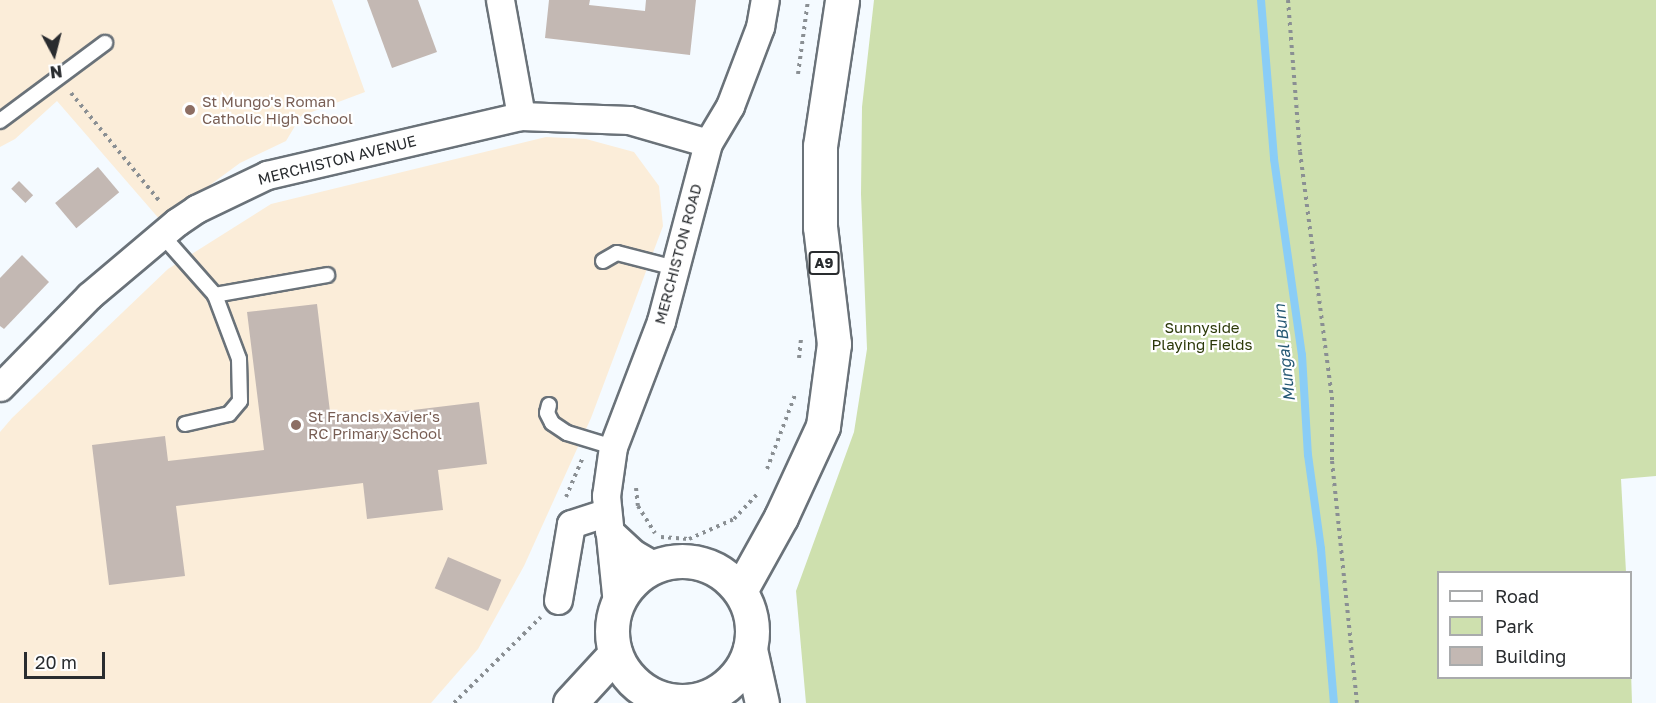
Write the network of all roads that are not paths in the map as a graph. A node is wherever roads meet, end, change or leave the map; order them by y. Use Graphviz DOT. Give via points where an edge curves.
graph roads {
  1 [pos="500,0"];
  2 [pos="765,0"];
  3 [pos="842,0"];
  4 [pos="105,43"];
  5 [pos="521,116"];
  6 [pos="0,121"];
  7 [pos="708,143"];
  8 [pos="169,229"];
  9 [pos="603,261"];
  10 [pos="675,268"];
  11 [pos="327,275"];
  12 [pos="215,295"];
  13 [pos="0,387"];
  14 [pos="549,405"];
  15 [pos="185,424"];
  16 [pos="613,447"];
  17 [pos="781,517"];
  18 [pos="608,522"];
  19 [pos="644,560"];
  20 [pos="698,562"];
  21 [pos="740,591"];
  22 [pos="558,600"];
  23 [pos="617,604"];
  24 [pos="750,649"];
  25 [pos="615,654"];
  26 [pos="650,694"];
  27 [pos="686,702"];
  28 [pos="570,703"];
  29 [pos="618,703"];
  30 [pos="762,703"];
  1 -- 5 [label="street"];
  2 -- 7 [label="street, MERCHISTON ROAD" via="760,27 730,106"];
  3 -- 17 [label="main road, A9" via="820,146 820,227 834,344 823,426"];
  4 -- 6 [label="lane"];
  5 -- 7 [label="street, MERCHISTON AVENUE" via="628,120"];
  5 -- 8 [label="street, MERCHISTON AVENUE" via="267,175 196,208"];
  7 -- 10 [label="street, MERCHISTON ROAD"];
  8 -- 12 [label="lane"];
  8 -- 13 [label="street, MERCHISTON AVENUE" via="89,296"];
  9 -- 10 [label="lane" via="617,253"];
  10 -- 16 [label="street, MERCHISTON ROAD" via="661,321"];
  11 -- 12 [label="lane"];
  12 -- 15 [label="lane" via="239,359 240,401 229,414"];
  14 -- 16 [label="lane" via="547,412 552,423 567,433"];
  16 -- 18 [label="street, MERCHISTON ROAD"];
  17 -- 20 [label="main road" via="726,553"];
  17 -- 21 [label="main road, A9"];
  18 -- 19 [label="street"];
  18 -- 22 [label="street" via="571,524"];
  18 -- 23 [label="street, MERCHISTON ROAD"];
  19 -- 20 [label="main road"];
  19 -- 23 [label="main road"];
  20 -- 21 [label="main road" via="722,573"];
  21 -- 24 [label="main road" via="751,619"];
  23 -- 25 [label="main road" via="611,629"];
  24 -- 27 [label="main road" via="741,669 726,686"];
  24 -- 30 [label="main road"];
  25 -- 26 [label="main road" via="628,677"];
  25 -- 28 [label="main road"];
  26 -- 27 [label="main road"];
  26 -- 29 [label="main road"];
}
